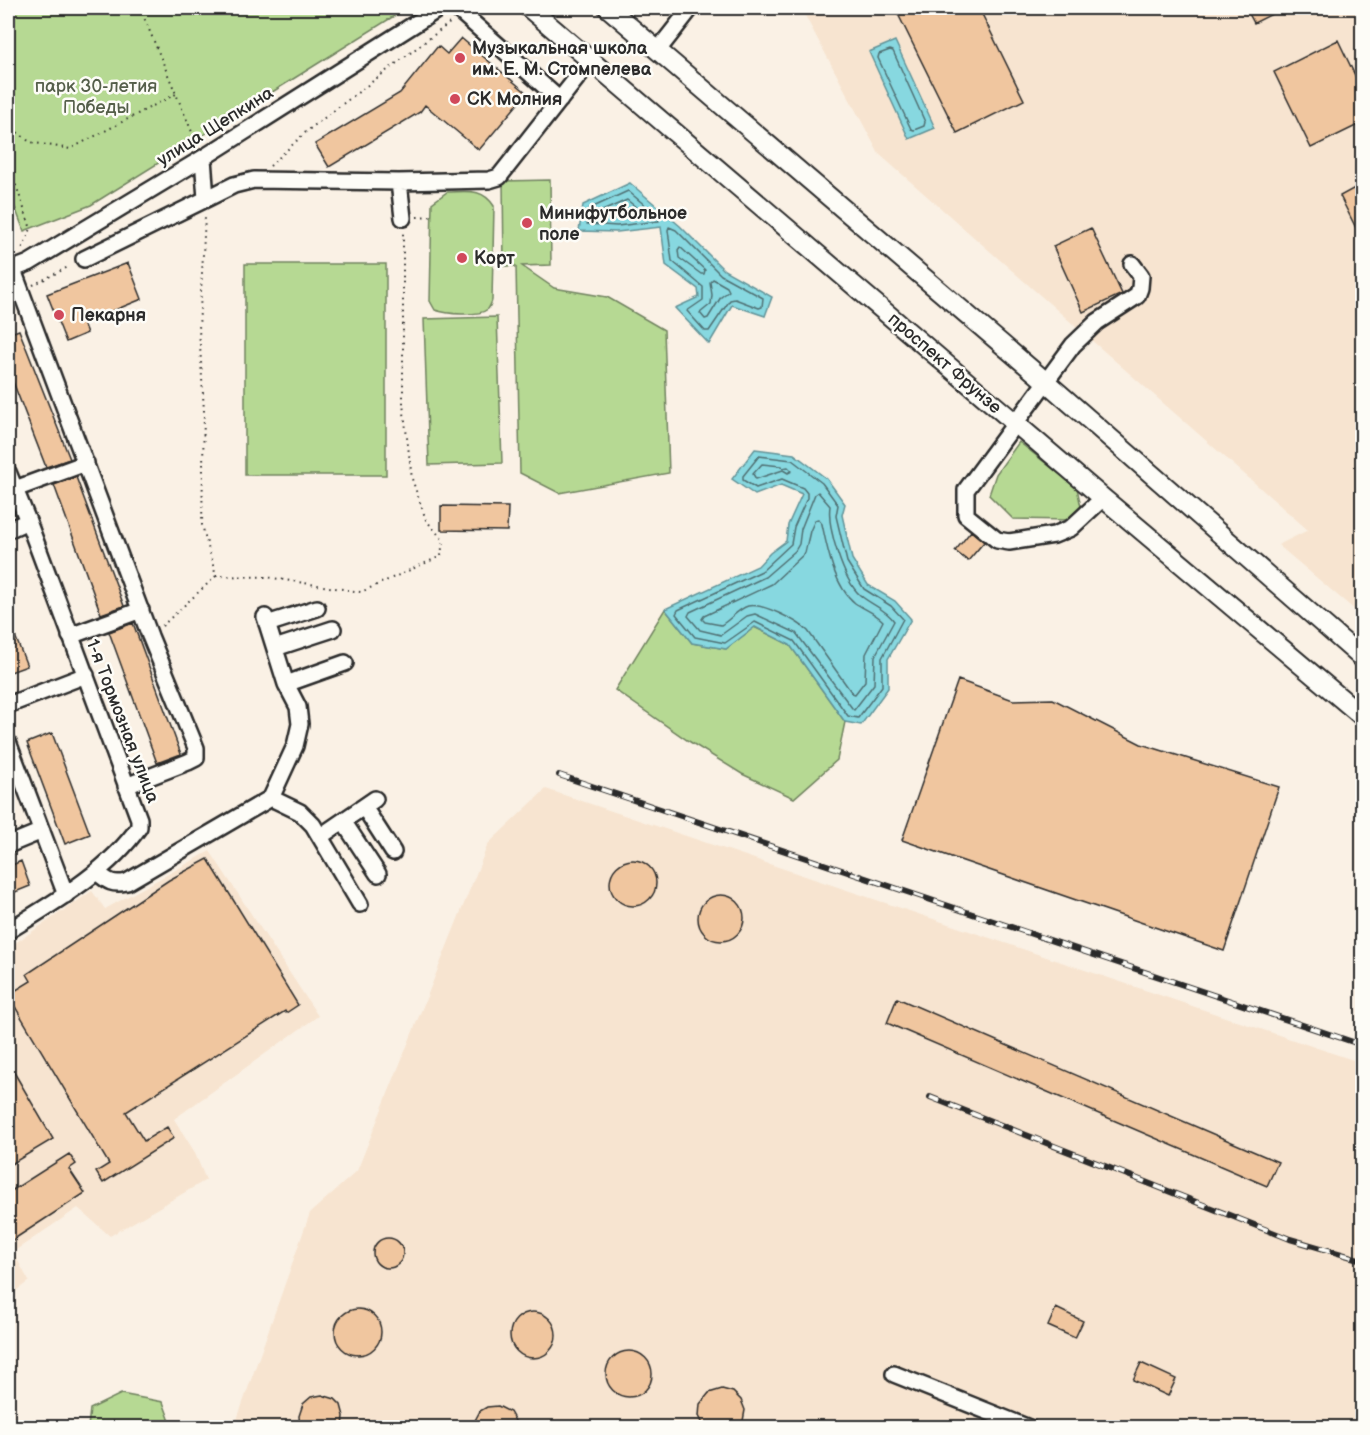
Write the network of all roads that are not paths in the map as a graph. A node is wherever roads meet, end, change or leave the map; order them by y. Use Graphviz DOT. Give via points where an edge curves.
graph roads {
  1 [pos="440,8"];
  2 [pos="530,8"];
  3 [pos="608,8"];
  4 [pos="691,8"];
  5 [pos="460,10"];
  6 [pos="658,50"];
  7 [pos="591,60"];
  8 [pos="560,100"];
  9 [pos="203,158"];
  10 [pos="399,182"];
  11 [pos="206,199"];
  12 [pos="403,218"];
  13 [pos="84,259"];
  14 [pos="1132,264"];
  15 [pos="10,271"];
  16 [pos="1046,381"];
  17 [pos="1016,423"];
  18 [pos="86,463"];
  19 [pos="8,472"];
  20 [pos="15,489"];
  21 [pos="1103,498"];
  22 [pos="28,521"];
  23 [pos="8,530"];
  24 [pos="317,608"];
  25 [pos="141,610"];
  26 [pos="333,629"];
  27 [pos="70,636"];
  28 [pos="275,648"];
  29 [pos="1362,658"];
  30 [pos="345,663"];
  31 [pos="86,675"];
  32 [pos="286,684"];
  33 [pos="8,705"];
  34 [pos="1362,716"];
  35 [pos="8,742"];
  36 [pos="126,786"];
  37 [pos="272,798"];
  38 [pos="343,821"];
  39 [pos="42,831"];
  40 [pos="321,836"];
  41 [pos="8,845"];
  42 [pos="393,852"];
  43 [pos="97,872"];
  44 [pos="378,874"];
  45 [pos="66,895"];
  46 [pos="360,904"];
  47 [pos="8,931"];
  48 [pos="894,1374"];
  49 [pos="1029,1428"];
  1 -- 9 [label="street, улица Щепкина"];
  2 -- 7 [label="main road, проспект Фрунзе"];
  3 -- 6 [label="main road"];
  4 -- 6 [label="street"];
  5 -- 8 [label="street"];
  6 -- 16 [label="main road"];
  7 -- 8 [label="street"];
  7 -- 17 [label="main road, проспект Фрунзе"];
  8 -- 10 [label="street" via="499,177"];
  9 -- 11 [label="street"];
  9 -- 15 [label="street, улица Щепкина"];
  10 -- 11 [label="street" via="254,180"];
  10 -- 12 [label="street"];
  11 -- 13 [label="street"];
  14 -- 16 [label="street" via="1141,276 1137,296 1083,333"];
  15 -- 18 [label="street"];
  16 -- 17 [label="street"];
  16 -- 29 [label="main road"];
  17 -- 21 [label="main road, проспект Фрунзе"];
  17 -- 21 [label="street" via="966,490 966,515 997,540 1009,542 1054,535 1071,528"];
  18 -- 20 [label="street"];
  18 -- 25 [label="street"];
  19 -- 20 [label="street, 1-я Тормозная улица"];
  20 -- 22 [label="street, 1-я Тормозная улица"];
  21 -- 34 [label="main road, проспект Фрунзе"];
  22 -- 23 [label="street"];
  22 -- 27 [label="street, 1-я Тормозная улица"];
  24 -- 28 [label="street" via="266,620"];
  25 -- 27 [label="street"];
  25 -- 36 [label="street" via="196,748 196,758"];
  26 -- 28 [label="street"];
  27 -- 31 [label="street, 1-я Тормозная улица"];
  28 -- 32 [label="street"];
  30 -- 32 [label="street"];
  31 -- 33 [label="street"];
  31 -- 36 [label="street, 1-я Тормозная улица"];
  32 -- 37 [label="street" via="298,706 300,724 295,746"];
  35 -- 39 [label="street"];
  36 -- 43 [label="street, 1-я Тормозная улица" via="139,827"];
  37 -- 40 [label="street" via="300,812"];
  37 -- 43 [label="street" via="127,882 115,884"];
  38 -- 40 [label="street"];
  38 -- 42 [label="street" via="370,803"];
  38 -- 44 [label="street"];
  39 -- 41 [label="street"];
  39 -- 45 [label="street"];
  40 -- 46 [label="street"];
  43 -- 45 [label="street, 1-я Тормозная улица"];
  45 -- 47 [label="street, 1-я Тормозная улица"];
  48 -- 49 [label="street"];
}
